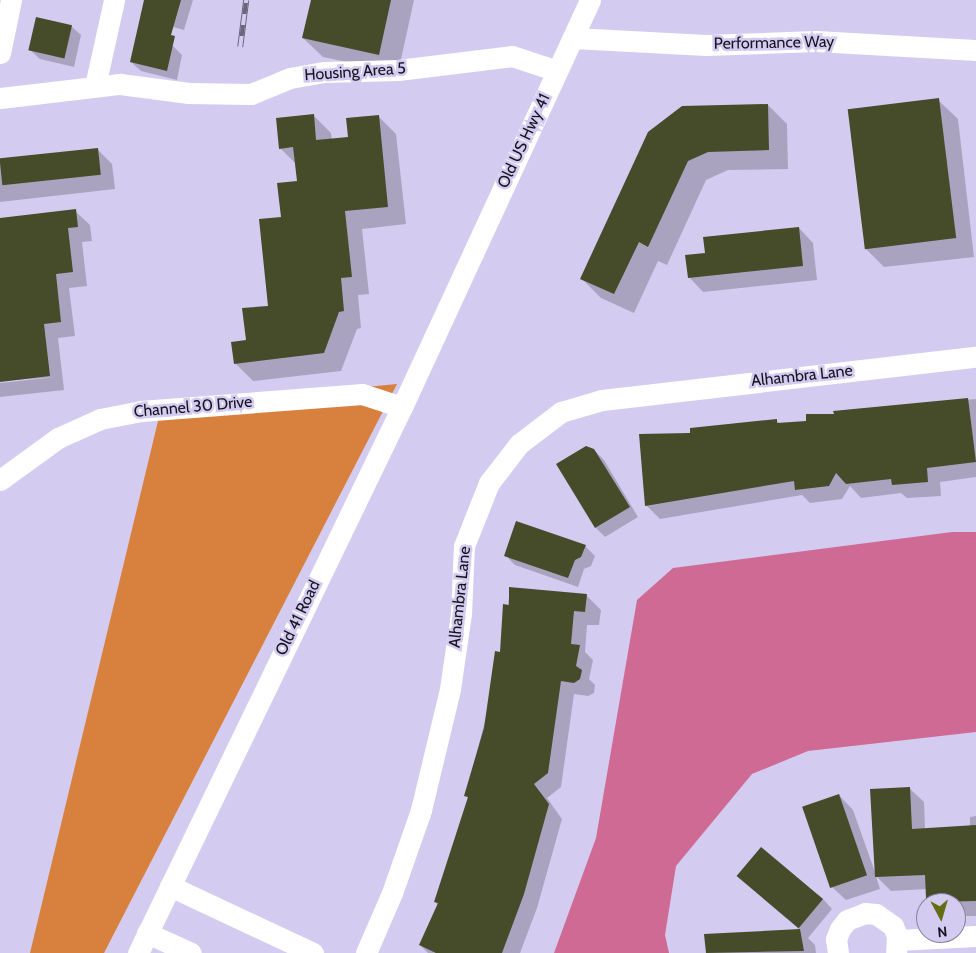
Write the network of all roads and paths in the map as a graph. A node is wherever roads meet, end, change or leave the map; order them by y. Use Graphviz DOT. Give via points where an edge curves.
graph roads {
  1 [pos="11,0"];
  2 [pos="114,0"];
  3 [pos="590,0"];
  4 [pos="573,38"];
  5 [pos="976,50"];
  6 [pos="0,53"];
  7 [pos="557,71"];
  8 [pos="95,86"];
  9 [pos="0,98"];
  10 [pos="460,284"];
  11 [pos="976,357"];
  12 [pos="402,407"];
  13 [pos="0,480"];
  14 [pos="170,886"];
  15 [pos="147,933"];
  16 [pos="976,936"];
  17 [pos="897,946"];
  18 [pos="138,953"];
  19 [pos="191,953"];
  20 [pos="313,953"];
  21 [pos="366,953"];
  22 [pos="838,953"];
  1 -- 6 [label="street"];
  2 -- 8 [label="street"];
  3 -- 4 [label="street, Old US Hwy 41"];
  4 -- 5 [label="street, Performance Way" via="706,45 816,41"];
  4 -- 7 [label="street, Old US Hwy 41"];
  7 -- 8 [label="street, Housing Area 5" via="512,56 398,70 324,72 290,78 250,94 188,93 140,84"];
  7 -- 10 [label="street, Old US Hwy 41"];
  8 -- 9 [label="street, Housing Area 5"];
  10 -- 12 [label="street, Old 41 Road"];
  11 -- 21 [label="street, Alhambra Lane" via="602,400 561,412 519,444 489,483 464,546 461,614 445,708 421,810 392,894"];
  12 -- 13 [label="street, Channel 30 Drive" via="362,394 141,411 100,419 58,438"];
  12 -- 14 [label="street, Old 41 Road"];
  14 -- 15 [label="street, Old 41 Road"];
  14 -- 20 [label="street"];
  15 -- 18 [label="street, Old 41 Road"];
  15 -- 19 [label="street"];
  16 -- 17 [label="street"];
  17 -- 22 [label="street" via="893,926 885,919 865,913 846,920 836,939"];
}
